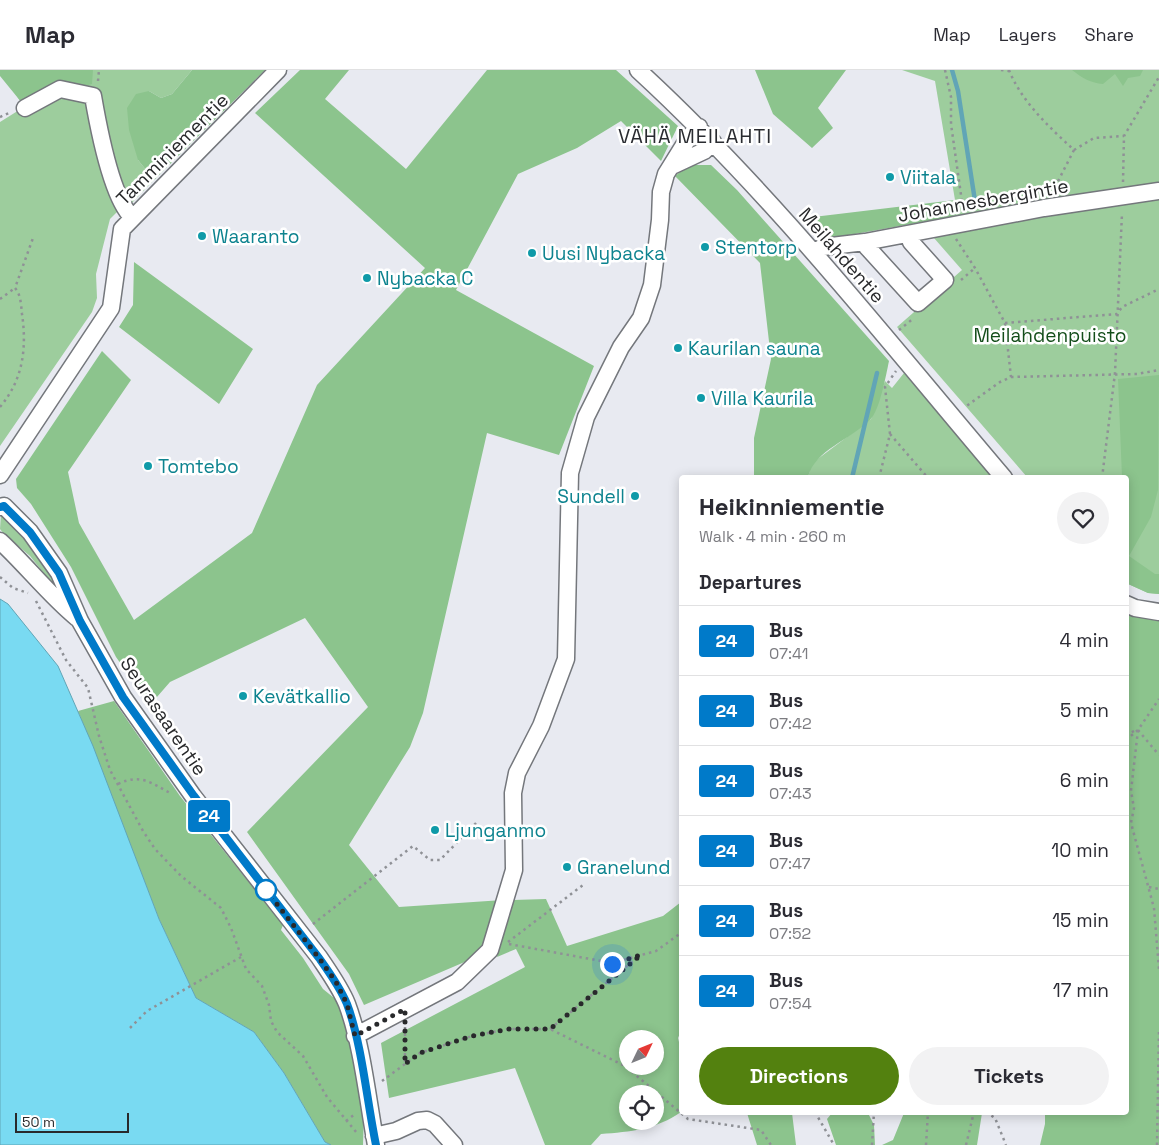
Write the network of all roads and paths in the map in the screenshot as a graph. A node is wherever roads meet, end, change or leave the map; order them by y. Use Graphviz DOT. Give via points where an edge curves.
graph roads {
  1 [pos="278,70"];
  2 [pos="638,70"];
  3 [pos="945,70"];
  4 [pos="1001,70"];
  5 [pos="1009,70"];
  6 [pos="1159,77"];
  7 [pos="24,108"];
  8 [pos="7,114"];
  9 [pos="0,118"];
  10 [pos="698,127"];
  11 [pos="1124,136"];
  12 [pos="713,142"];
  13 [pos="1074,150"];
  14 [pos="672,166"];
  15 [pos="1159,191"];
  16 [pos="1123,197"];
  17 [pos="1044,208"];
  18 [pos="132,217"];
  19 [pos="966,223"];
  20 [pos="946,226"];
  21 [pos="908,234"];
  22 [pos="33,238"];
  23 [pos="865,242"];
  24 [pos="815,252"];
  25 [pos="15,288"];
  26 [pos="1159,289"];
  27 [pos="0,299"];
  28 [pos="1117,314"];
  29 [pos="1004,323"];
  30 [pos="898,368"];
  31 [pos="1159,370"];
  32 [pos="1115,373"];
  33 [pos="1012,377"];
  34 [pos="0,407"];
  35 [pos="964,408"];
  36 [pos="890,434"];
  37 [pos="0,475"];
  38 [pos="880,475"];
  39 [pos="925,475"];
  40 [pos="1001,475"];
  41 [pos="1102,475"];
  42 [pos="0,507"];
  43 [pos="0,541"];
  44 [pos="0,576"];
  45 [pos="28,587"];
  46 [pos="32,595"];
  47 [pos="1129,605"];
  48 [pos="1159,612"];
  49 [pos="80,621"];
  50 [pos="1159,699"];
  51 [pos="1138,730"];
  52 [pos="1129,734"];
  53 [pos="1129,738"];
  54 [pos="1159,755"];
  55 [pos="118,784"];
  56 [pos="178,797"];
  57 [pos="476,823"];
  58 [pos="582,885"];
  59 [pos="1149,887"];
  60 [pos="1159,889"];
  61 [pos="308,928"];
  62 [pos="679,933"];
  63 [pos="641,955"];
  64 [pos="242,957"];
  65 [pos="1159,969"];
  66 [pos="405,1009"];
  67 [pos="130,1028"];
  68 [pos="550,1029"];
  69 [pos="1159,1030"];
  70 [pos="355,1036"];
  71 [pos="405,1064"];
  72 [pos="377,1085"];
  73 [pos="679,1111"];
  74 [pos="683,1115"];
  75 [pos="817,1115"];
  76 [pos="874,1115"];
  77 [pos="928,1115"];
  78 [pos="973,1115"];
  79 [pos="990,1115"];
  80 [pos="369,1138"];
  81 [pos="454,1145"];
  82 [pos="771,1145"];
  83 [pos="834,1145"];
  84 [pos="872,1145"];
  85 [pos="926,1145"];
  86 [pos="966,1145"];
  87 [pos="1006,1145"];
  88 [pos="1157,1145"];
  1 -- 18 [label="street, Tamminiementie"];
  2 -- 10 [label="street, Meilahdentie"];
  3 -- 19 [label="path" via="951,97 950,124 956,170"];
  4 -- 5 [label="path"];
  5 -- 13 [label="path" via="1033,108"];
  6 -- 11 [label="path"];
  7 -- 18 [label="street" via="60,89 93,96 105,153 120,198"];
  8 -- 9 [label="path"];
  10 -- 12 [label="street, Meilahdentie"];
  10 -- 14 [label="street"];
  11 -- 13 [label="path" via="1094,138"];
  11 -- 16 [label="path"];
  12 -- 14 [label="street" via="704,151"];
  12 -- 24 [label="street, Meilahdentie"];
  13 -- 17 [label="path"];
  14 -- 66 [label="street" via="660,192 653,275 644,310 586,417 570,473 566,659 541,726 517,773 513,793 514,870 490,950 457,982"];
  15 -- 16 [label="street, Johannesbergintie"];
  16 -- 17 [label="street, Johannesbergintie"];
  16 -- 28 [label="path"];
  17 -- 19 [label="street, Johannesbergintie"];
  18 -- 37 [label="street, Tamminiementie" via="122,229 111,308"];
  19 -- 20 [label="street, Johannesbergintie"];
  20 -- 21 [label="street, Johannesbergintie"];
  20 -- 29 [label="path" via="975,268"];
  21 -- 23 [label="street, Johannesbergintie"];
  21 -- 23 [label="street" via="911,242 945,280 918,304 866,248"];
  22 -- 25 [label="path"];
  23 -- 24 [label="street, Johannesbergintie" via="822,247"];
  24 -- 40 [label="street, Meilahdentie"];
  25 -- 27 [label="path"];
  25 -- 34 [label="path" via="21,304 24,353 15,385"];
  26 -- 28 [label="path" via="1122,308"];
  28 -- 29 [label="path"];
  28 -- 32 [label="path"];
  29 -- 33 [label="path"];
  30 -- 36 [label="path" via="885,387"];
  31 -- 32 [label="path"];
  32 -- 33 [label="path"];
  32 -- 41 [label="path"];
  33 -- 35 [label="path"];
  36 -- 38 [label="path"];
  36 -- 39 [label="path"];
  42 -- 49 [label="street, Seurasaarentie" via="4,506 30,532 59,573"];
  43 -- 49 [label="street, Seurasaarentie"];
  44 -- 46 [label="path" via="14,588"];
  45 -- 46 [label="path"];
  46 -- 55 [label="path" via="66,660 88,688 99,736"];
  47 -- 48 [label="street"];
  49 -- 70 [label="street, Seurasaarentie" via="123,697 336,982 347,1004"];
  50 -- 51 [label="path"];
  51 -- 52 [label="path"];
  51 -- 53 [label="path"];
  51 -- 54 [label="path"];
  51 -- 59 [label="path" via="1131,823"];
  55 -- 56 [label="path" via="131,778 146,780"];
  55 -- 64 [label="path" via="155,849 181,876 221,908"];
  57 -- 61 [label="path" via="440,860 430,860 413,846"];
  58 -- 63 [label="path" via="507,943 612,964"];
  59 -- 60 [label="path"];
  59 -- 65 [label="path"];
  62 -- 63 [label="path" via="656,950"];
  63 -- 68 [label="path"];
  64 -- 67 [label="path" via="147,1011"];
  64 -- 80 [label="path" via="246,969 262,986 271,1021 278,1032 303,1056 327,1097"];
  66 -- 70 [label="street"];
  66 -- 71 [label="path"];
  68 -- 71 [label="path" via="509,1029 472,1036 420,1053"];
  68 -- 73 [label="path" via="625,1066"];
  69 -- 88 [label="path"];
  70 -- 80 [label="street, Seurasaarentie"];
  71 -- 72 [label="path"];
  74 -- 82 [label="path" via="688,1119 761,1130"];
  75 -- 83 [label="path"];
  76 -- 84 [label="path"];
  77 -- 85 [label="path"];
  78 -- 86 [label="path"];
  79 -- 87 [label="path"];
  80 -- 81 [label="street" via="427,1120 435,1124"];
}
